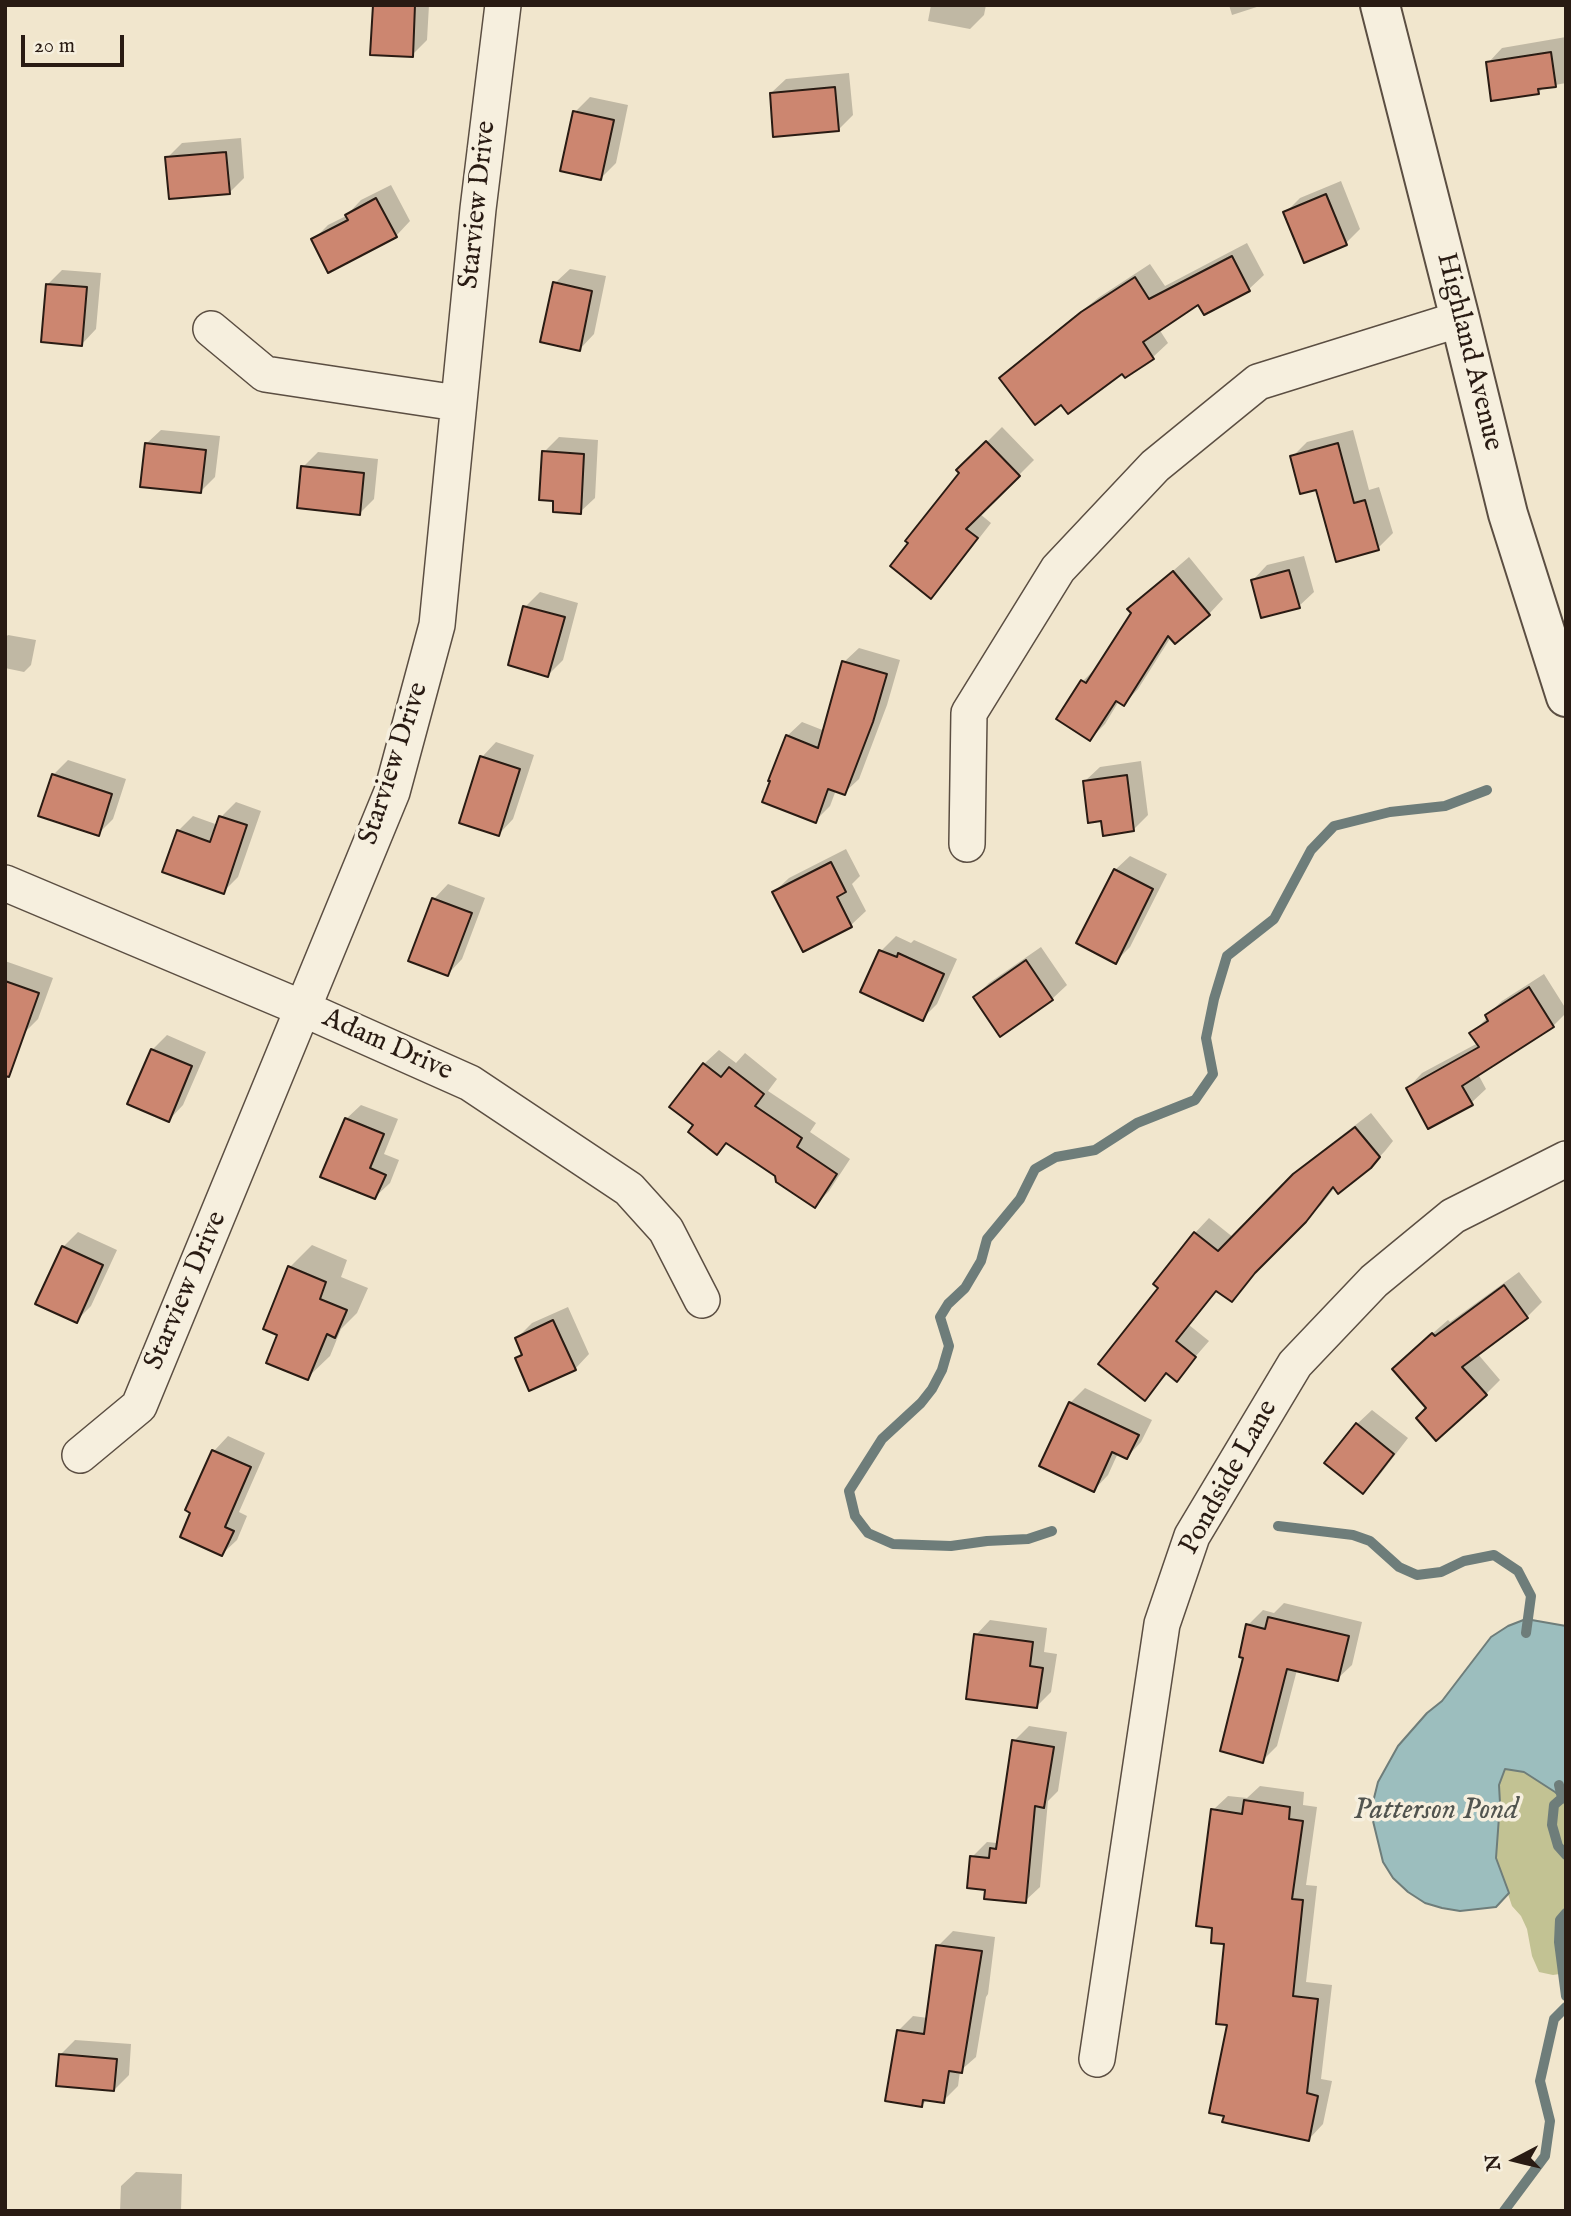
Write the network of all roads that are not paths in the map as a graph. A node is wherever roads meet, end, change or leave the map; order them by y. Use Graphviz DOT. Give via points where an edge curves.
graph roads {
  1 [pos="503,5"];
  2 [pos="1380,5"];
  3 [pos="1461,319"];
  4 [pos="211,329"];
  5 [pos="457,403"];
  6 [pos="1566,697"];
  7 [pos="967,844"];
  8 [pos="5,883"];
  9 [pos="304,1009"];
  10 [pos="1566,1159"];
  11 [pos="702,1300"];
  12 [pos="80,1455"];
  13 [pos="1097,2059"];
  1 -- 5 [label="street, Starview Drive"];
  2 -- 3 [label="street, Highland Avenue"];
  3 -- 6 [label="street, Highland Avenue" via="1508,514"];
  3 -- 7 [label="street" via="1258,382 1155,466 1058,569 969,713"];
  4 -- 5 [label="street" via="265,374"];
  5 -- 9 [label="street, Starview Drive" via="437,625 392,792"];
  8 -- 9 [label="street, Adam Drive"];
  9 -- 11 [label="street, Adam Drive" via="470,1083 629,1189 666,1230"];
  9 -- 12 [label="street, Starview Drive" via="139,1406"];
  10 -- 13 [label="street, Pondside Lane" via="1453,1216 1374,1281 1295,1363 1192,1536 1162,1624"];
}
